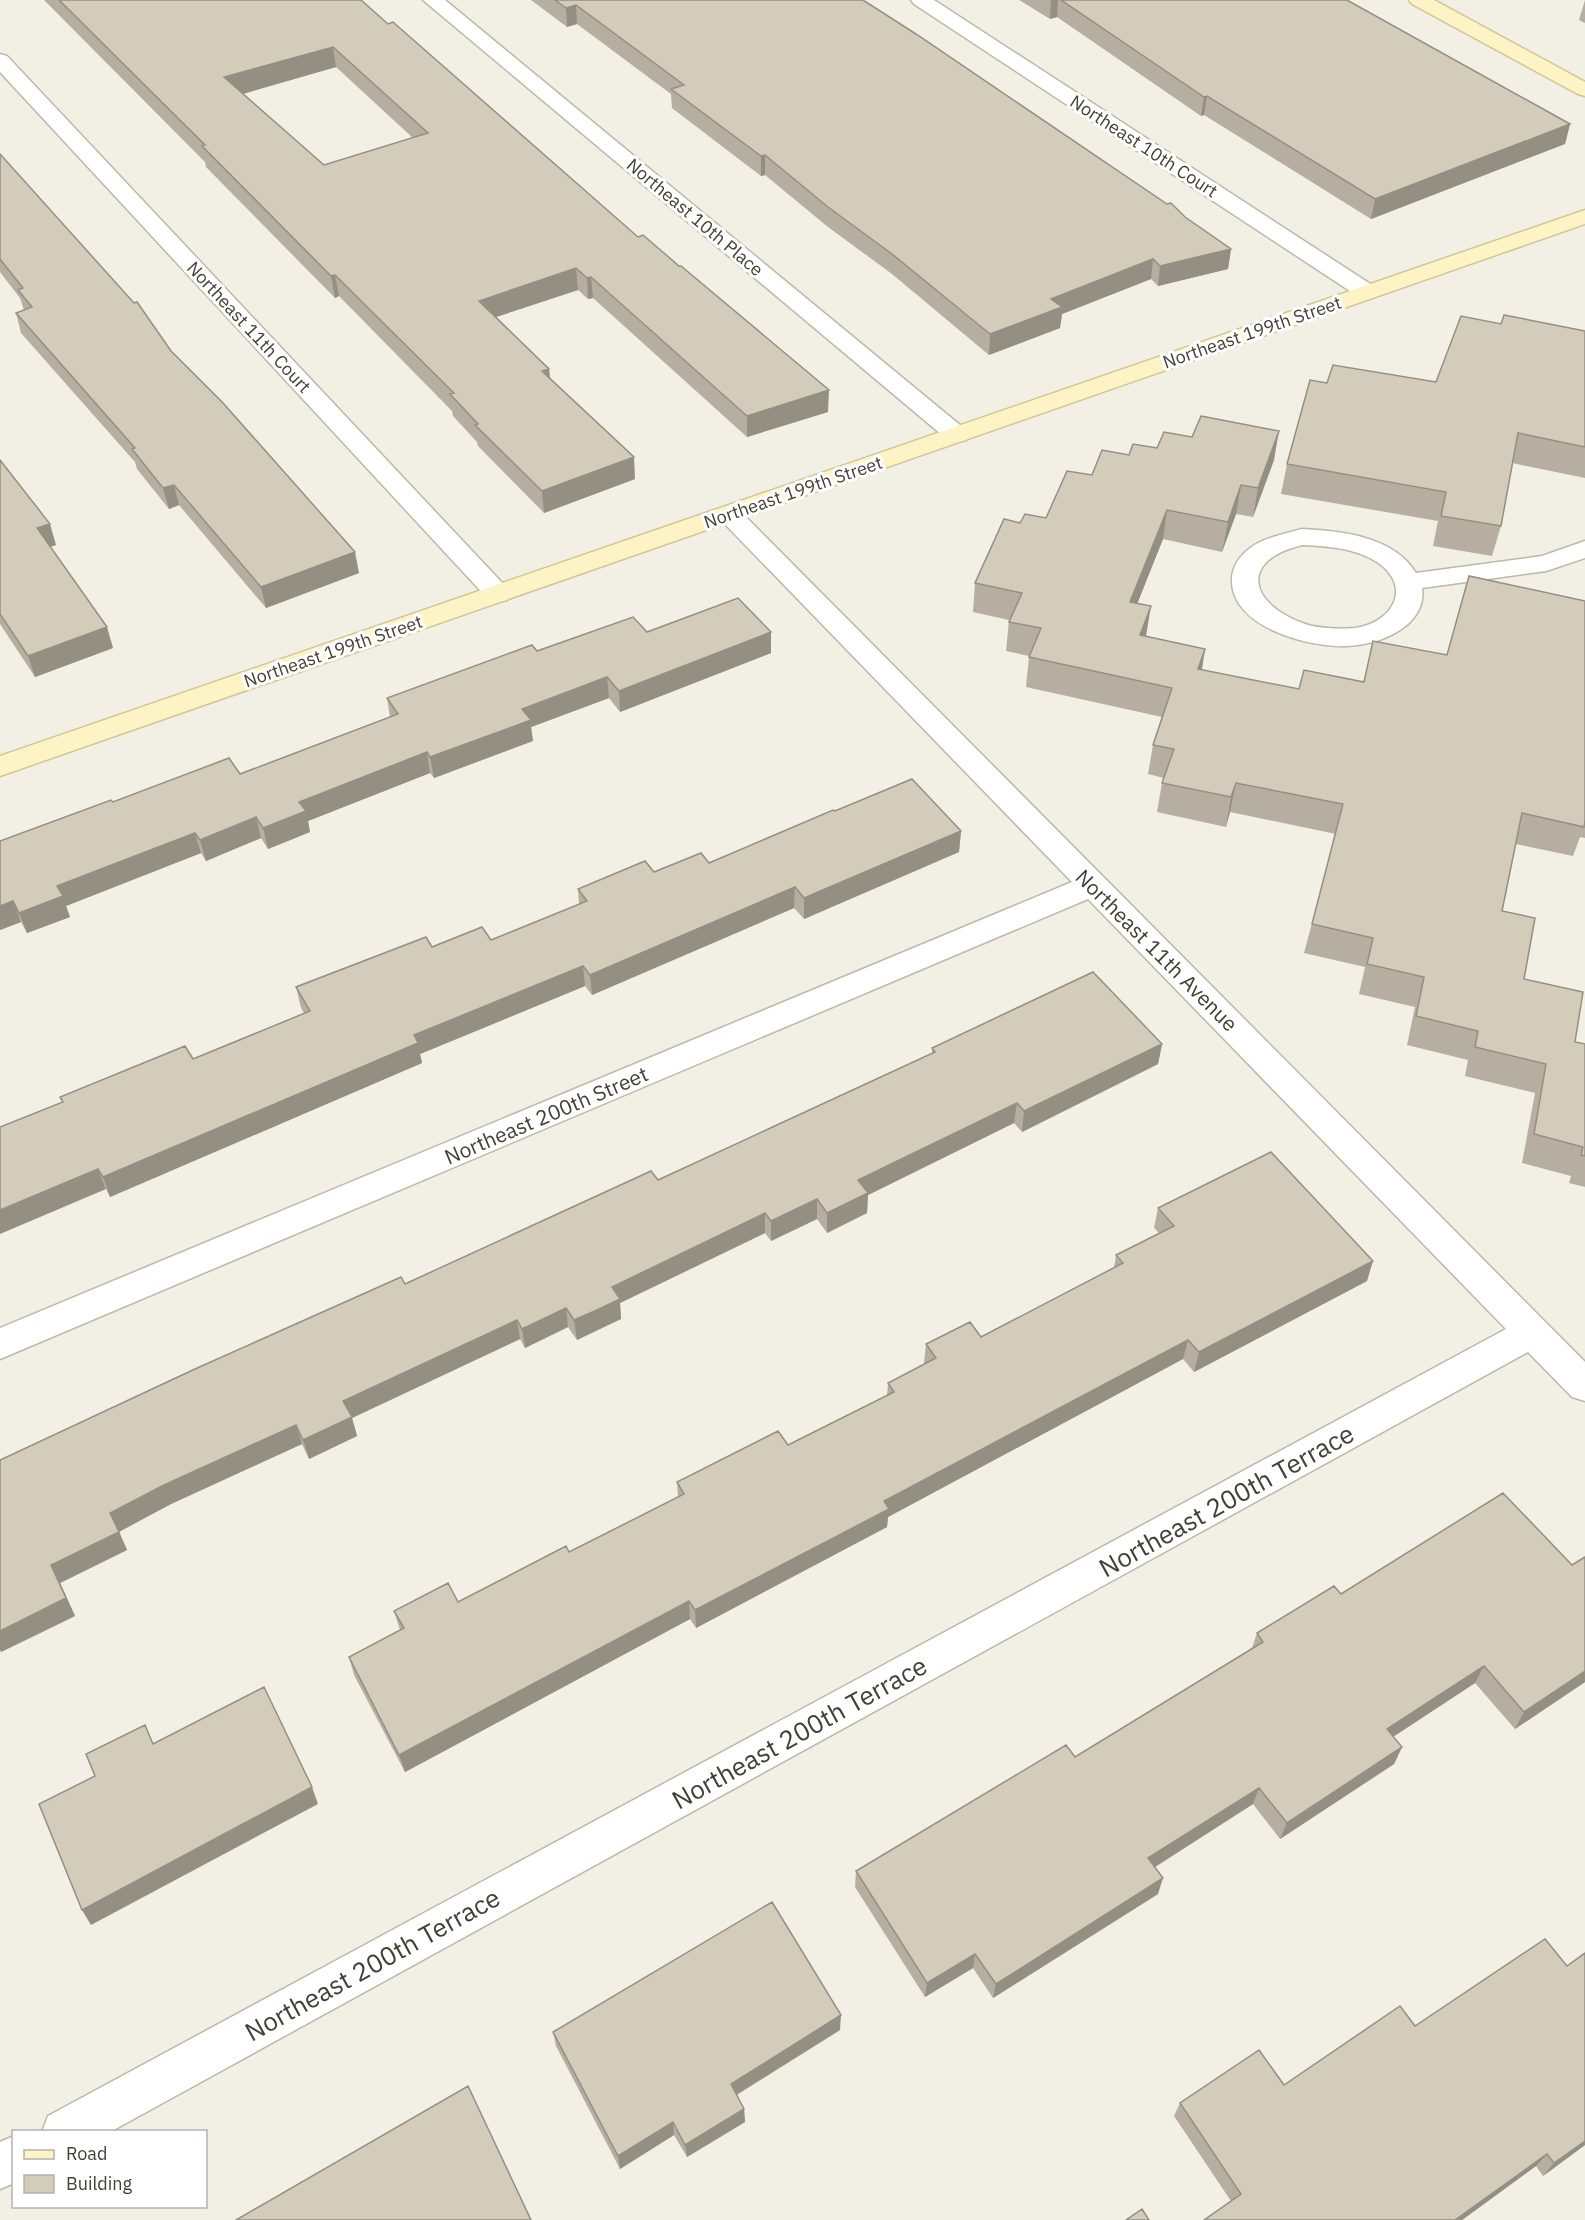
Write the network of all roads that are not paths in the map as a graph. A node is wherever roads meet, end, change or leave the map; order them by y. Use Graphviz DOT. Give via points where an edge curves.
graph roads {
  1 [pos="433,0"];
  2 [pos="921,0"];
  3 [pos="1419,0"];
  4 [pos="0,60"];
  5 [pos="1585,90"];
  6 [pos="1585,217"];
  7 [pos="1367,292"];
  8 [pos="957,435"];
  9 [pos="729,514"];
  10 [pos="1585,549"];
  11 [pos="1408,582"];
  12 [pos="498,594"];
  13 [pos="0,766"];
  14 [pos="1092,885"];
  15 [pos="1533,1332"];
  16 [pos="0,1344"];
  17 [pos="1585,1386"];
  18 [pos="68,2130"];
  1 -- 8 [label="street, Northeast 10th Place"];
  2 -- 7 [label="street, Northeast 10th Court"];
  3 -- 5 [label="street"];
  4 -- 12 [label="street, Northeast 11th Court"];
  6 -- 7 [label="street, Northeast 199th Street"];
  7 -- 8 [label="street, Northeast 199th Street"];
  8 -- 9 [label="street, Northeast 199th Street"];
  9 -- 12 [label="street, Northeast 199th Street"];
  9 -- 14 [label="street, Northeast 11th Avenue"];
  10 -- 11 [label="street" via="1546,563"];
  11 -- 11 [label="street" via="1397,566 1378,552 1329,537 1302,537 1259,552 1248,566 1244,582 1250,598 1264,614 1310,635 1339,638 1387,627 1402,614 1410,598"];
  12 -- 13 [label="street, Northeast 199th Street"];
  14 -- 15 [label="street, Northeast 11th Avenue"];
  14 -- 16 [label="street, Northeast 200th Street"];
  15 -- 17 [label="street, Northeast 11th Avenue"];
  15 -- 18 [label="street, Northeast 200th Terrace"];
}
